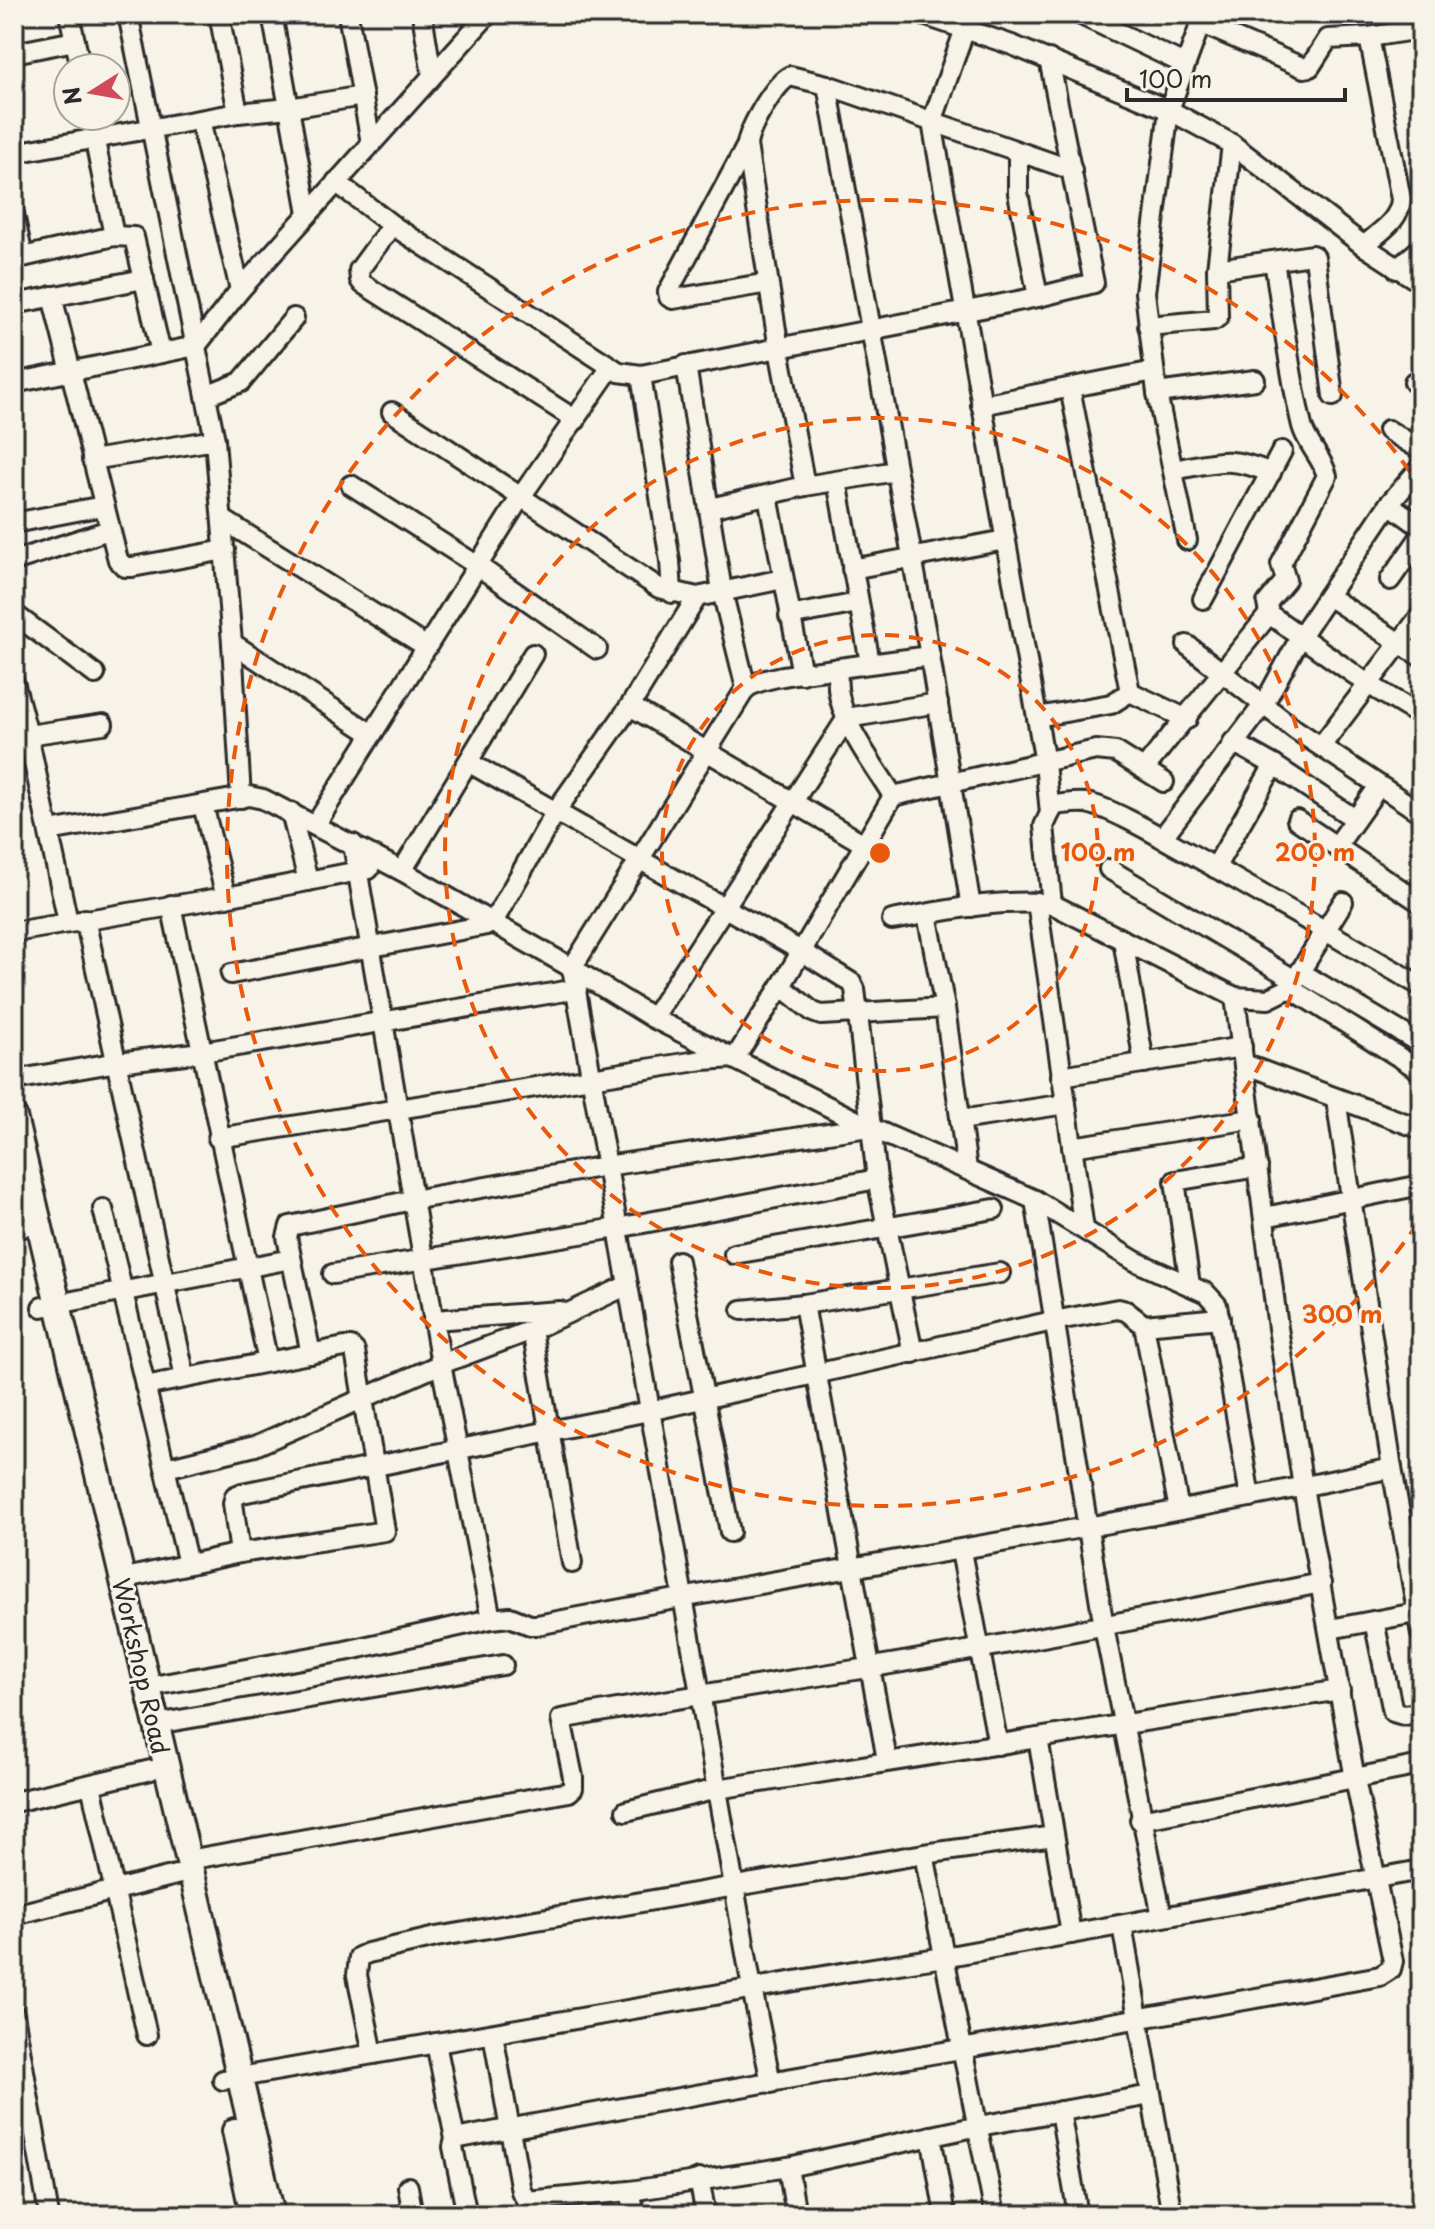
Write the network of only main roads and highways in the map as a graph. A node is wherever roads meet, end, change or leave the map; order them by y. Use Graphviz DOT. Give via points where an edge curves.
graph roads {
  1 [pos="14,1117"];
  2 [pos="14,1189"];
  3 [pos="18,1228"];
  4 [pos="50,1305"];
  5 [pos="182,1868"];
  6 [pos="231,2079"];
  7 [pos="253,2215"];
  8 [pos="272,2215"];
  1 -- 4 [label="main road, Workshop Road"];
  2 -- 3 [label="main road, Workshop Road"];
  3 -- 4 [label="main road, Workshop Road"];
  4 -- 5 [label="main road, Workshop Road" via="156,1724"];
  4 -- 5 [label="main road, Workshop Road" via="151,1770"];
  5 -- 6 [label="main road, Workshop Road"];
  6 -- 7 [label="main road, Workshop Road"];
  6 -- 8 [label="main road, Workshop Road"];
}
